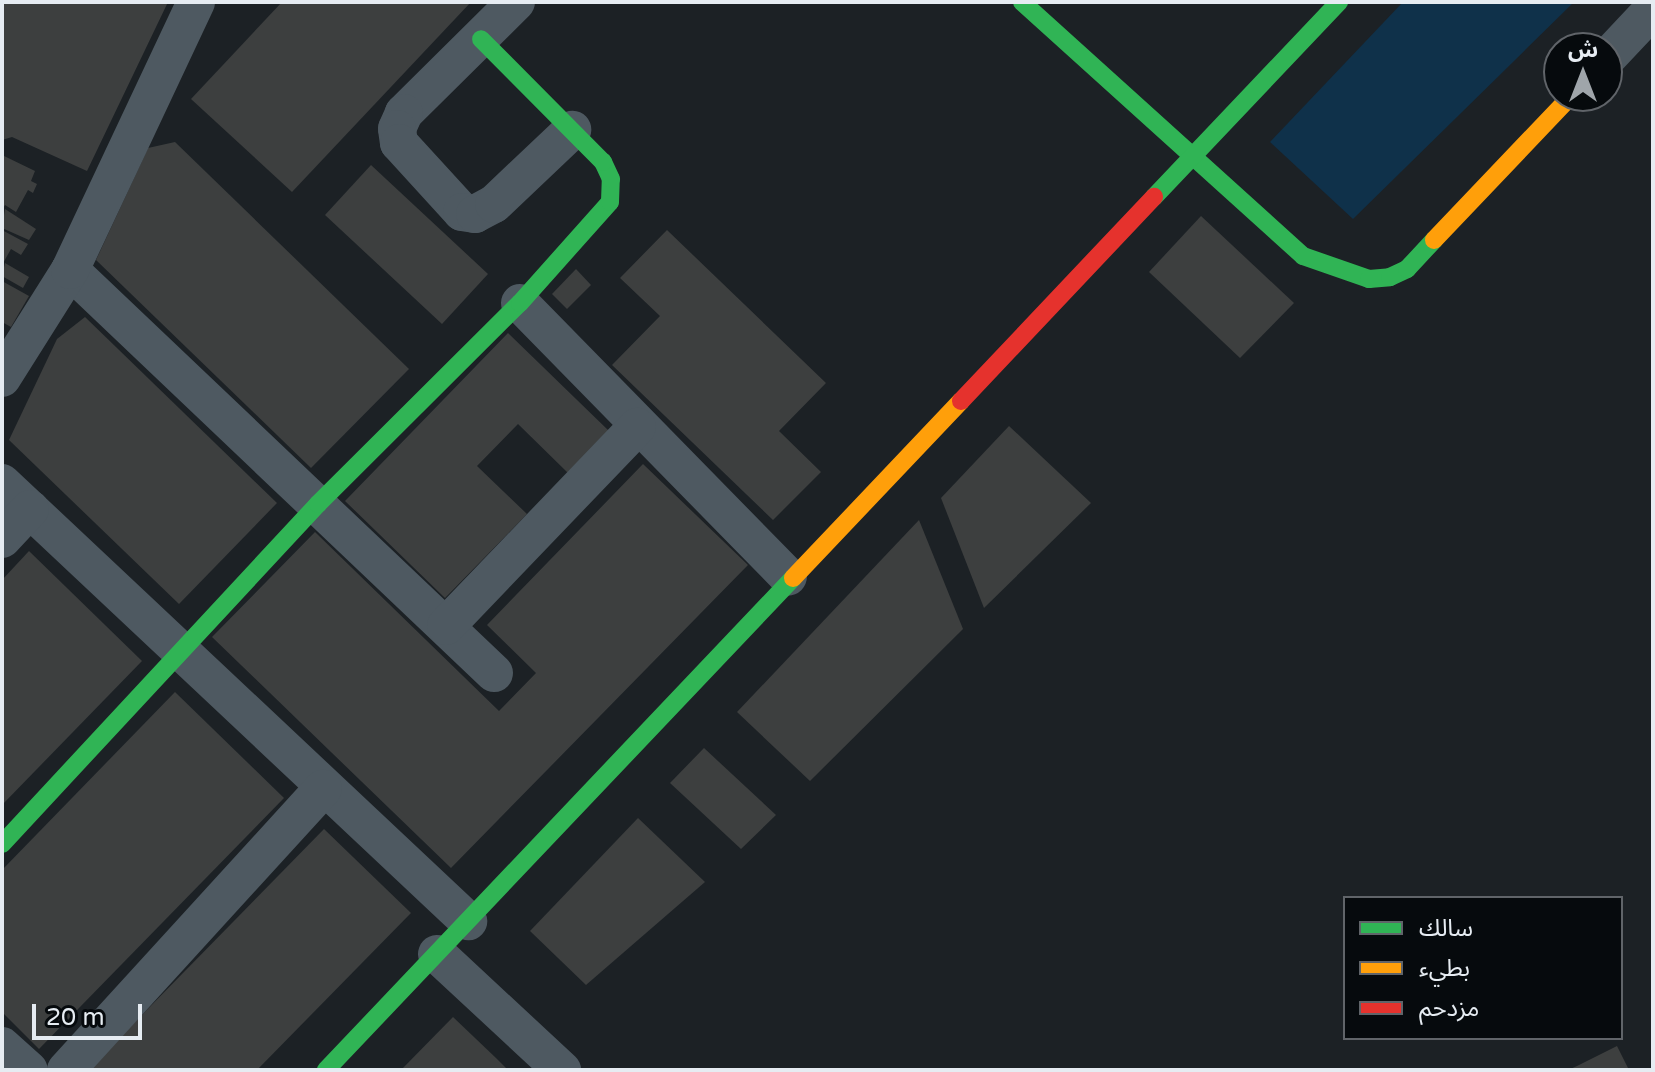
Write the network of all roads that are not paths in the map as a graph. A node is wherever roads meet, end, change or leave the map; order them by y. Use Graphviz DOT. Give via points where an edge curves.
graph roads {
  1 [pos="196,2"];
  2 [pos="516,2"];
  3 [pos="1022,2"];
  4 [pos="1323,7"];
  5 [pos="1653,9"];
  6 [pos="481,39"];
  7 [pos="1623,41"];
  8 [pos="1556,112"];
  9 [pos="572,130"];
  10 [pos="1190,156"];
  11 [pos="70,270"];
  12 [pos="520,303"];
  13 [pos="2,378"];
  14 [pos="637,427"];
  15 [pos="2,483"];
  16 [pos="318,504"];
  17 [pos="30,509"];
  18 [pos="2,539"];
  19 [pos="788,577"];
  20 [pos="446,626"];
  21 [pos="182,652"];
  22 [pos="494,673"];
  23 [pos="323,789"];
  24 [pos="2,844"];
  25 [pos="468,921"];
  26 [pos="437,954"];
  27 [pos="2,1046"];
  28 [pos="29,1070"];
  29 [pos="66,1070"];
  30 [pos="326,1070"];
  31 [pos="562,1070"];
  1 -- 11 [label="street"];
  2 -- 6 [label="street"];
  3 -- 10 [label="street"];
  4 -- 10 [label="street"];
  5 -- 7 [label="street"];
  6 -- 9 [label="street"];
  6 -- 9 [label="street" via="404,113 397,129 399,143 462,212 475,214 494,204"];
  8 -- 10 [label="street" via="1407,269 1390,277 1336,271 1303,256"];
  9 -- 12 [label="street" via="608,170 610,202"];
  10 -- 19 [label="street"];
  11 -- 13 [label="street"];
  11 -- 16 [label="street"];
  12 -- 14 [label="street"];
  12 -- 16 [label="street"];
  14 -- 19 [label="street"];
  14 -- 20 [label="street"];
  15 -- 17 [label="street"];
  16 -- 20 [label="street"];
  16 -- 21 [label="street"];
  17 -- 18 [label="street"];
  17 -- 21 [label="street"];
  19 -- 25 [label="street"];
  20 -- 22 [label="street"];
  21 -- 23 [label="street"];
  21 -- 24 [label="street"];
  23 -- 25 [label="street"];
  23 -- 29 [label="street"];
  25 -- 26 [label="street"];
  26 -- 30 [label="street"];
  26 -- 31 [label="street"];
  27 -- 28 [label="street"];
}
